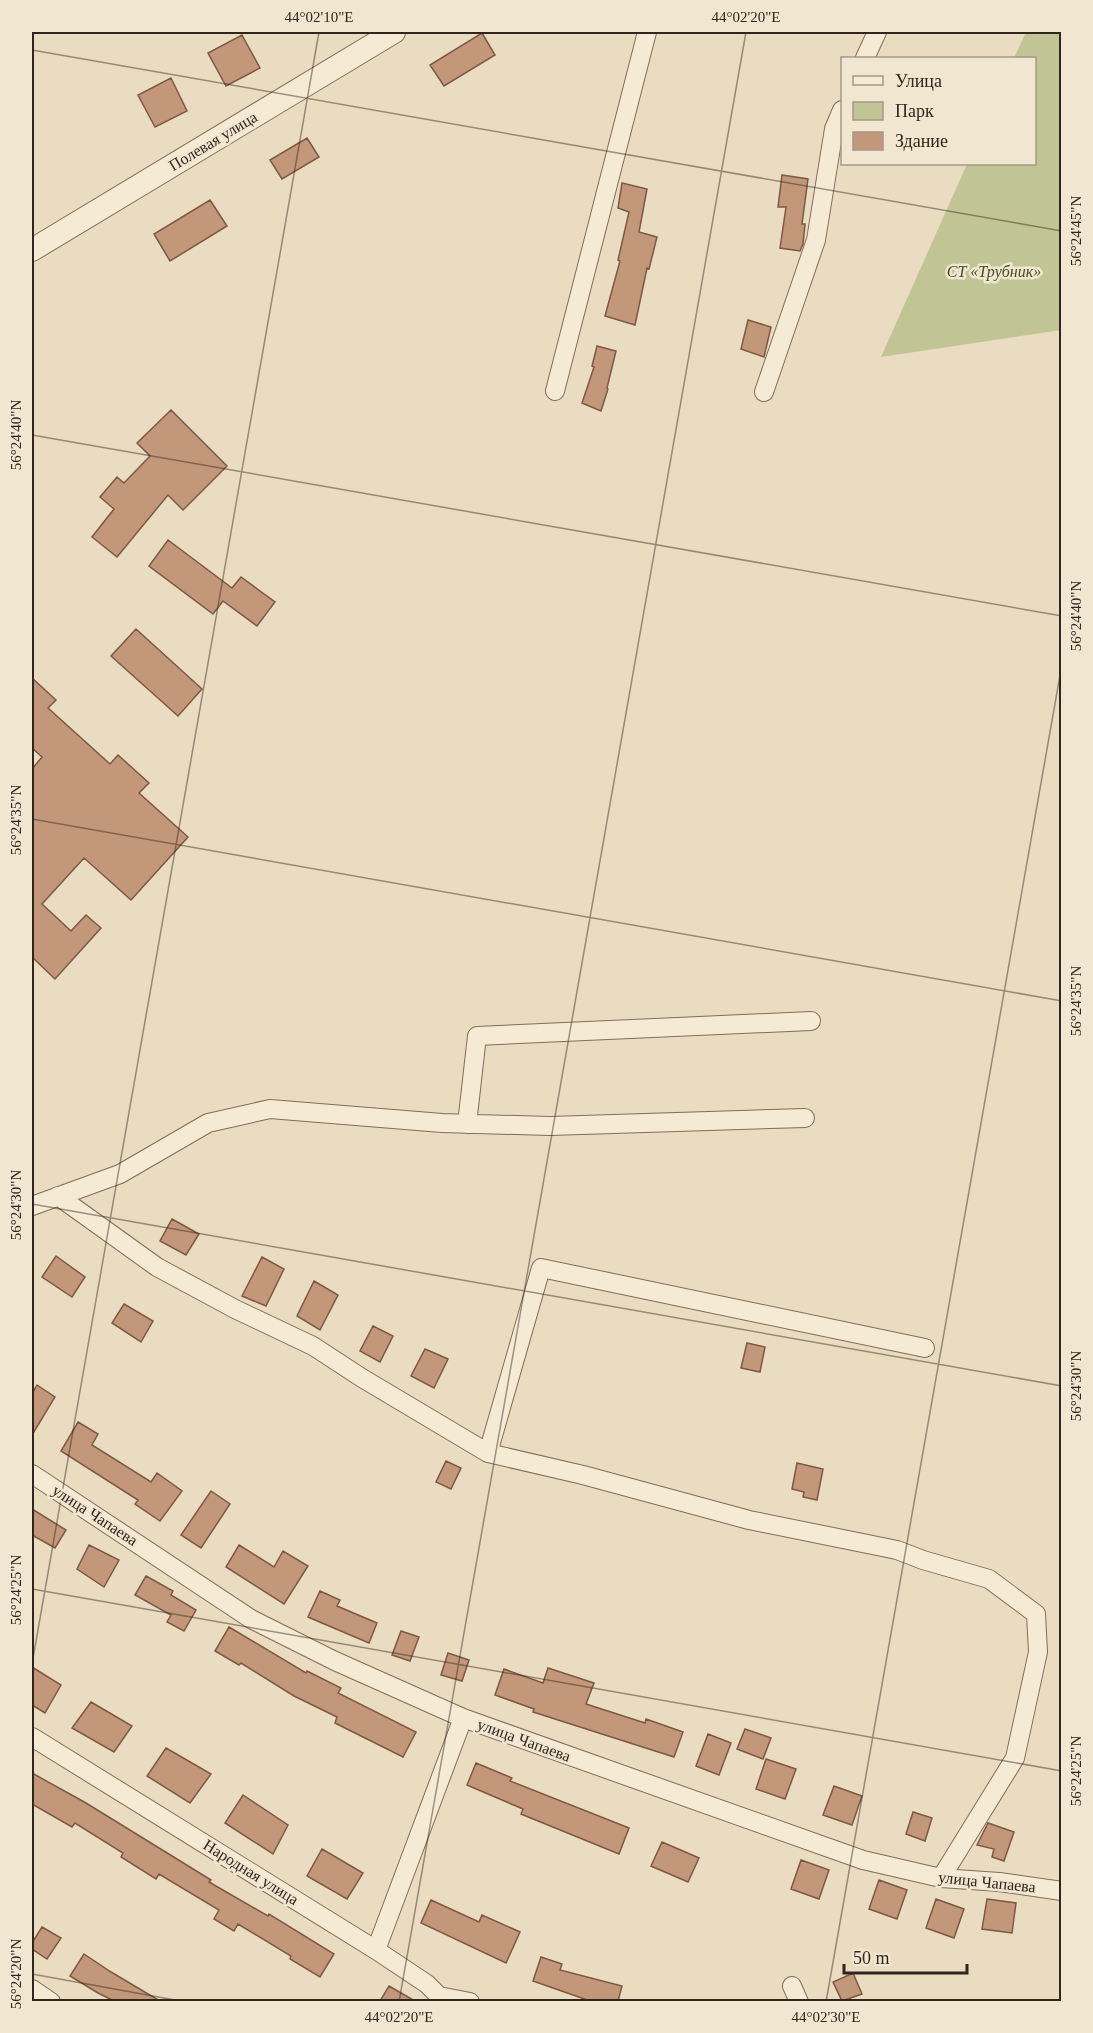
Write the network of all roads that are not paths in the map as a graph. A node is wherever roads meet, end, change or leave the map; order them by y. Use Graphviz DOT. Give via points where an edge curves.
graph roads {
  1 [pos="394,32"];
  2 [pos="646,32"];
  3 [pos="876,32"];
  4 [pos="865,57"];
  5 [pos="841,114"];
  6 [pos="32,250"];
  7 [pos="555,391"];
  8 [pos="764,392"];
  9 [pos="811,1021"];
  10 [pos="805,1118"];
  11 [pos="467,1124"];
  12 [pos="58,1196"];
  13 [pos="32,1206"];
  14 [pos="925,1348"];
  15 [pos="488,1453"];
  16 [pos="32,1474"];
  17 [pos="463,1718"];
  18 [pos="32,1737"];
  19 [pos="941,1878"];
  20 [pos="1062,1891"];
  21 [pos="376,1950"];
  22 [pos="32,1989"];
  23 [pos="441,1999"];
  24 [pos="51,2001"];
  25 [pos="470,2001"];
  1 -- 6 [label="street, Полевая улица"];
  2 -- 7 [label="street"];
  3 -- 4 [label="street"];
  5 -- 8 [label="street" via="834,129 816,240"];
  9 -- 11 [label="street" via="477,1036"];
  10 -- 11 [label="street" via="550,1126"];
  11 -- 12 [label="street" via="270,1109 208,1123 120,1174"];
  12 -- 13 [label="street"];
  12 -- 15 [label="street" via="157,1267 313,1346"];
  14 -- 15 [label="street" via="541,1268"];
  15 -- 19 [label="street" via="749,1520 897,1550 989,1579 1036,1614 1038,1652 1015,1758"];
  16 -- 17 [label="street, улица Чапаева" via="251,1619"];
  17 -- 19 [label="street, улица Чапаева" via="863,1860"];
  17 -- 21 [label="street"];
  18 -- 21 [label="street, Народная улица"];
  19 -- 20 [label="street, улица Чапаева"];
  21 -- 23 [label="street, Народная улица" via="427,1984"];
  22 -- 24 [label="street"];
  23 -- 25 [label="street, Народная улица"];
}
